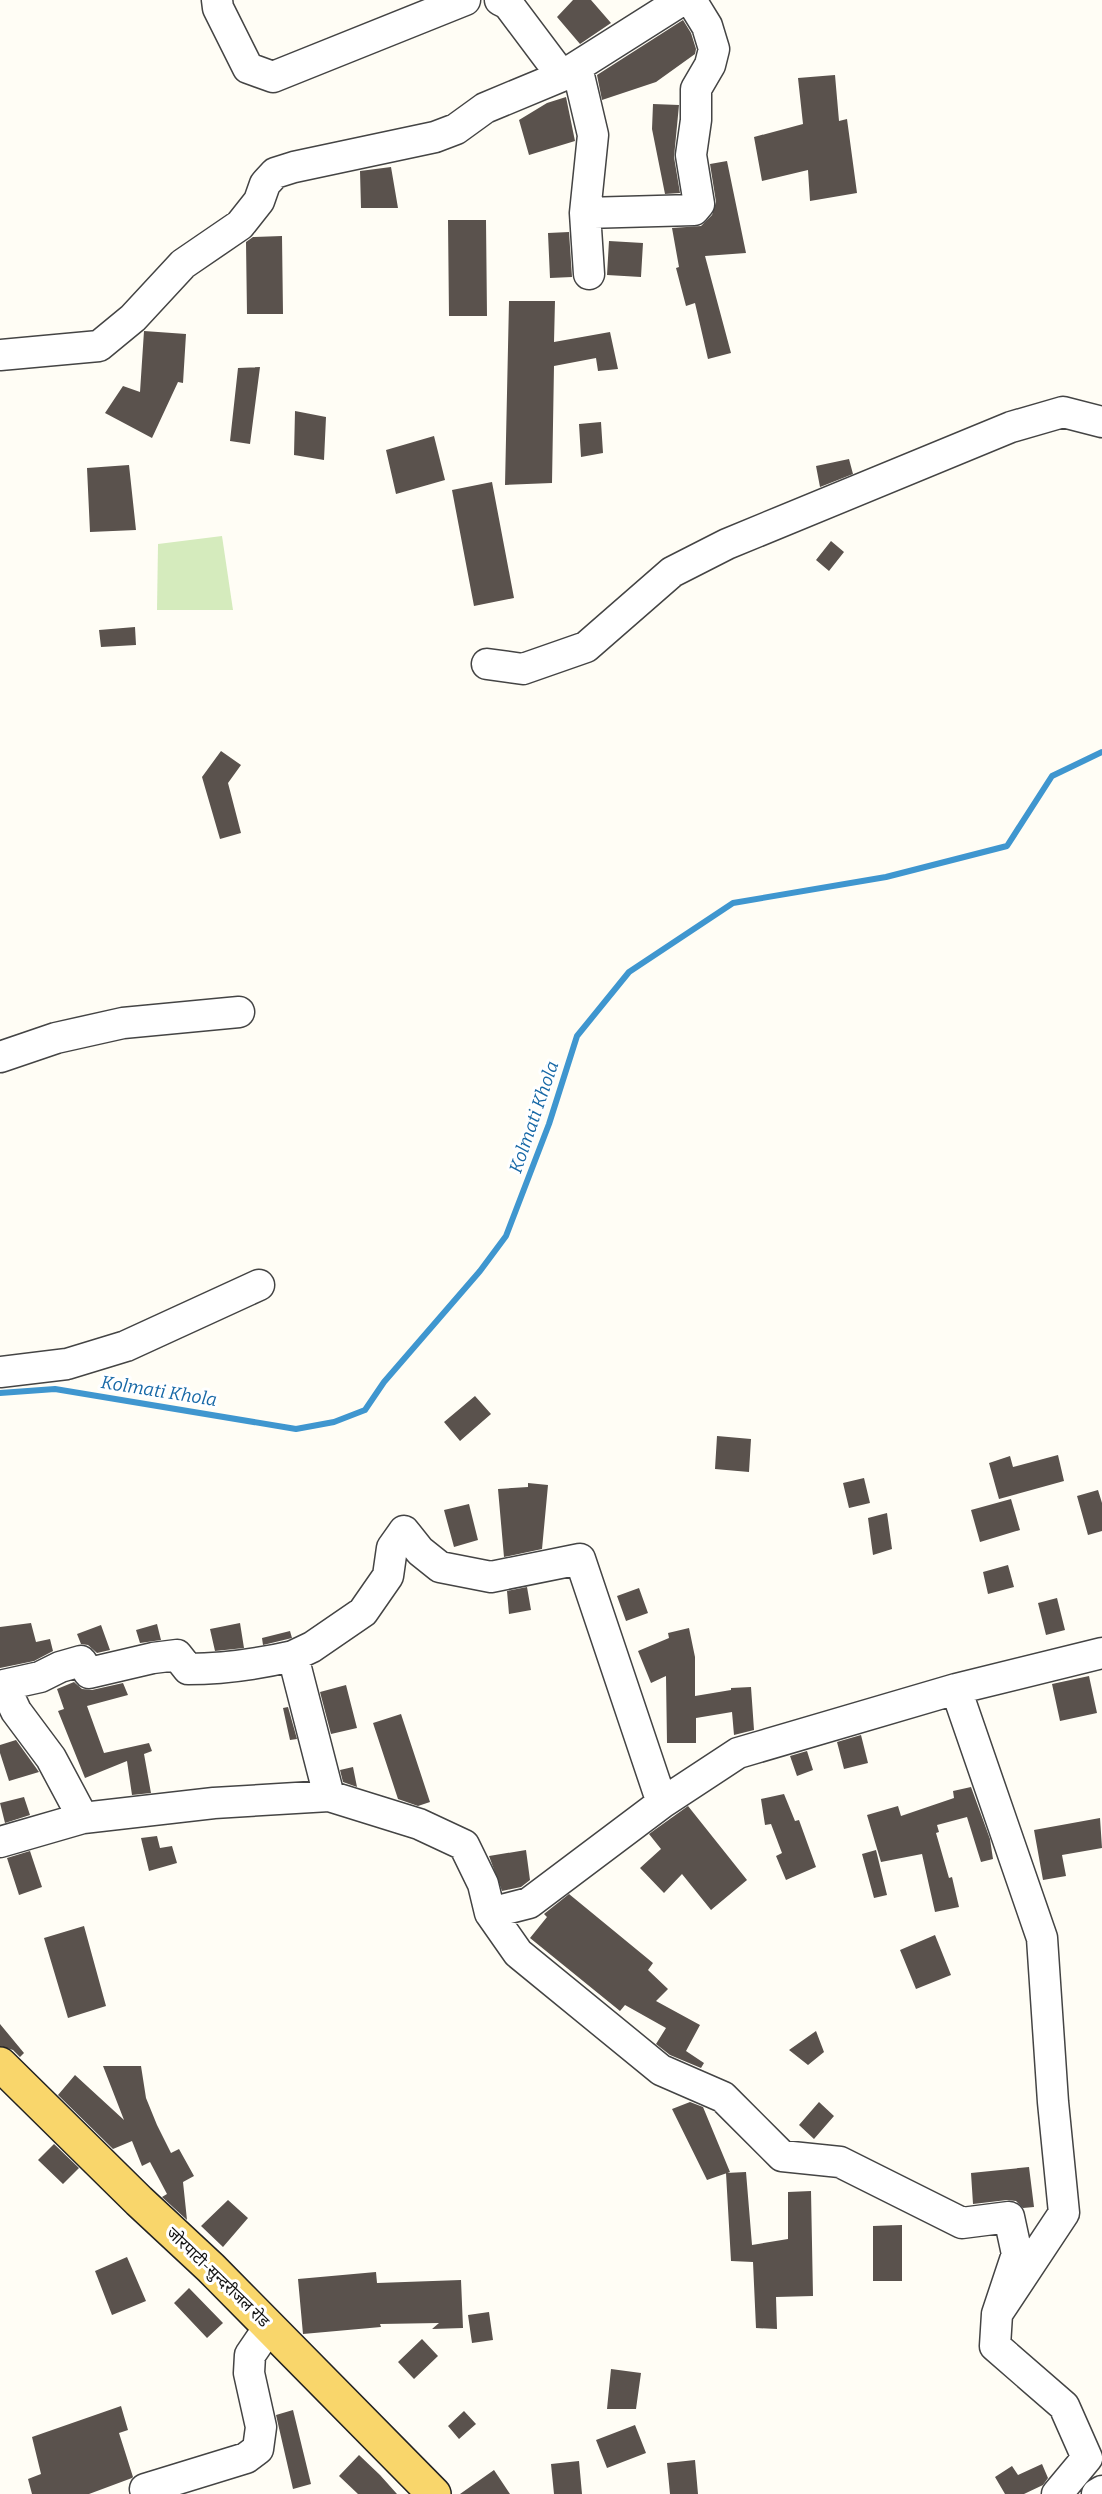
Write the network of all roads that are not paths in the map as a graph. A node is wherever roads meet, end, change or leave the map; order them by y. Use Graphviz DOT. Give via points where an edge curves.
graph roads {
  1 [pos="218,0"];
  2 [pos="465,0"];
  3 [pos="500,0"];
  4 [pos="682,0"];
  5 [pos="691,0"];
  6 [pos="569,72"];
  7 [pos="585,213"];
  8 [pos="589,274"];
  9 [pos="0,355"];
  10 [pos="1102,422"];
  11 [pos="487,664"];
  12 [pos="239,1012"];
  13 [pos="0,1057"];
  14 [pos="259,1285"];
  15 [pos="0,1372"];
  16 [pos="1102,1653"];
  17 [pos="293,1656"];
  18 [pos="2,1686"];
  19 [pos="956,1689"];
  20 [pos="329,1796"];
  21 [pos="662,1803"];
  22 [pos="83,1818"];
  23 [pos="0,1842"];
  24 [pos="490,1913"];
  25 [pos="0,2064"];
  26 [pos="997,2314"];
  27 [pos="270,2327"];
  28 [pos="145,2488"];
  29 [pos="1102,2491"];
  30 [pos="434,2494"];
  31 [pos="1057,2494"];
  32 [pos="1097,2494"];
  1 -- 2 [label="street" via="218,9 248,68 273,77"];
  3 -- 6 [label="street" via="508,4"];
  4 -- 6 [label="street"];
  5 -- 7 [label="street" via="707,27 714,49 696,89 691,155 699,204 694,210"];
  6 -- 7 [label="street" via="593,135"];
  6 -- 9 [label="street" via="485,108 456,129 435,137 275,173 240,225 183,264 133,318 99,346"];
  7 -- 8 [label="street"];
  10 -- 11 [label="street" via="1063,412 1011,427 727,544 672,572 586,647 523,669"];
  12 -- 13 [label="street" via="123,1023 56,1038"];
  14 -- 15 [label="street" via="126,1346 67,1364"];
  16 -- 19 [label="street"];
  17 -- 18 [label="street" via="236,1667 188,1669 177,1655 89,1673 81,1661"];
  17 -- 20 [label="street"];
  17 -- 21 [label="street" via="363,1612 388,1576 392,1548 404,1531 440,1567 491,1577 580,1559"];
  18 -- 22 [label="street" via="51,1758"];
  19 -- 21 [label="street" via="738,1753"];
  19 -- 26 [label="street" via="1042,1938 1064,2213"];
  20 -- 22 [label="street" via="214,1803"];
  20 -- 24 [label="street" via="419,1824 464,1845 483,1884"];
  21 -- 24 [label="street" via="529,1903"];
  22 -- 23 [label="street"];
  24 -- 26 [label="street" via="518,1953 661,2070 723,2097 782,2156 840,2162 962,2223 1009,2217 1017,2254"];
  25 -- 27 [label="main road, जोरपाटी-सुन्दरीजल रोड"];
  26 -- 31 [label="street" via="995,2346 1064,2406 1087,2458"];
  27 -- 28 [label="street" via="249,2355 261,2427 258,2448 246,2458"];
  27 -- 30 [label="main road, जोरपाटी-सुन्दरीजल रोड"];
  29 -- 32 [label="street"];
}
